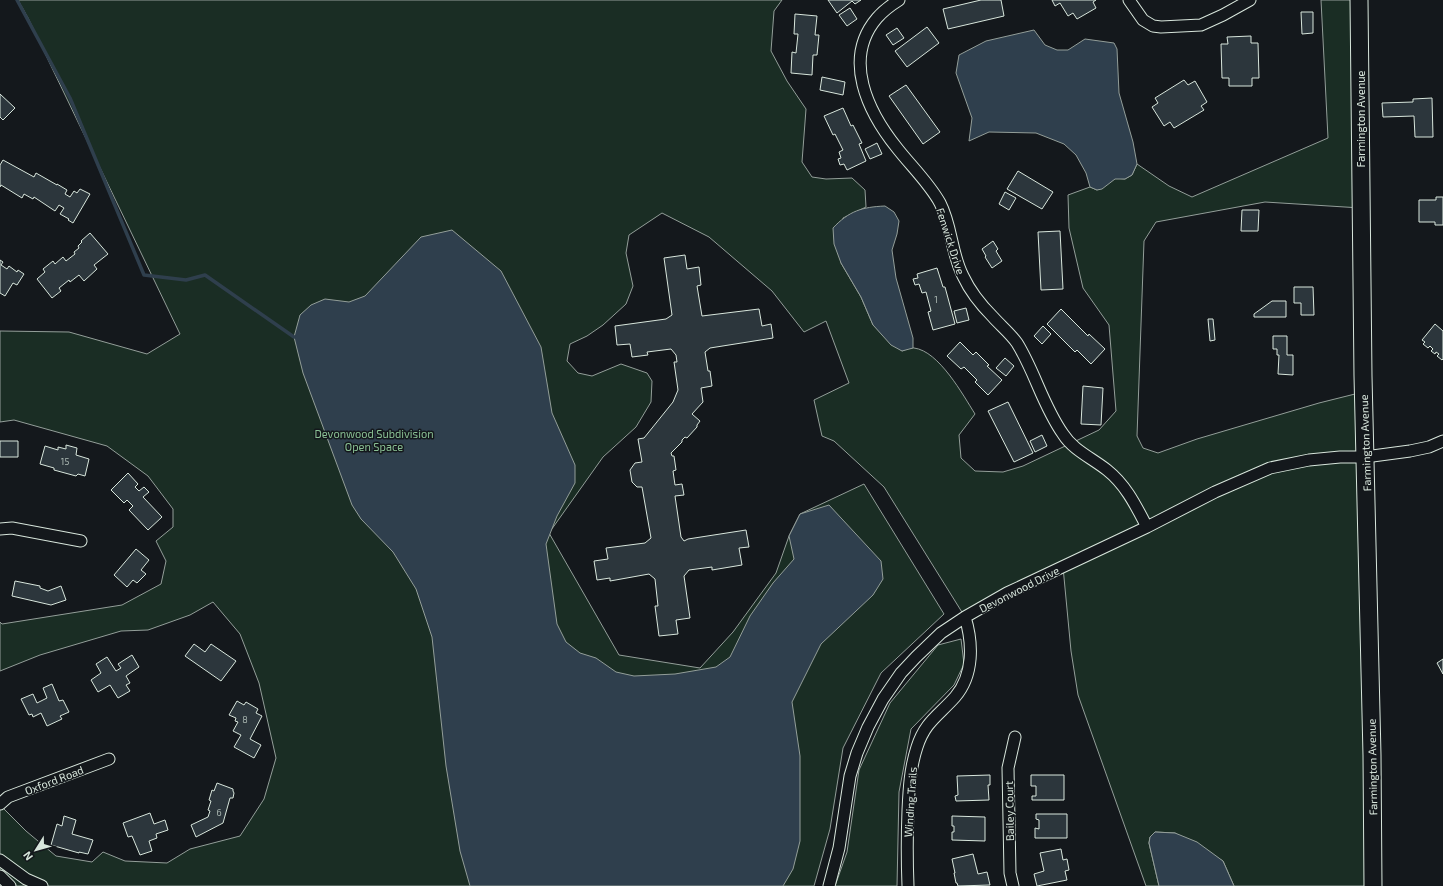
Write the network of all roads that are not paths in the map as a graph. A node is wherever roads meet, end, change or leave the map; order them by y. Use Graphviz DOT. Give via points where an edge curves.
graph roads {
  1 [pos="899,0"];
  2 [pos="1129,0"];
  3 [pos="1250,0"];
  4 [pos="1360,0"];
  5 [pos="1443,441"];
  6 [pos="1365,457"];
  7 [pos="1148,527"];
  8 [pos="0,529"];
  9 [pos="81,541"];
  10 [pos="965,617"];
  11 [pos="1015,737"];
  12 [pos="109,759"];
  13 [pos="0,804"];
  14 [pos="0,860"];
  15 [pos="0,876"];
  16 [pos="10,886"];
  17 [pos="42,886"];
  18 [pos="829,886"];
  19 [pos="908,886"];
  20 [pos="1013,886"];
  21 [pos="1373,886"];
  1 -- 7 [label="street, Fenwick Drive" via="877,18 861,48 860,73 871,106 888,136 938,201 962,276 981,304 1016,342 1060,430 1073,446 1118,480"];
  2 -- 3 [label="street" via="1143,20 1161,27 1201,25"];
  4 -- 6 [label="main road, Farmington Avenue"];
  5 -- 6 [label="street, Devonwood Drive" via="1423,449"];
  6 -- 7 [label="street, Devonwood Drive" via="1309,460 1270,468"];
  6 -- 21 [label="main road, Farmington Avenue"];
  7 -- 10 [label="street, Devonwood Drive" via="1007,593"];
  8 -- 9 [label="street" via="12,528"];
  10 -- 18 [label="street, Devonwood Drive" via="928,645 901,673 868,727 850,776 839,848"];
  10 -- 19 [label="street, Winding Trails" via="970,645 967,676 963,687 930,721 922,734 912,764 906,851"];
  11 -- 20 [label="street, Bailey Court" via="1008,768 1010,873"];
  12 -- 13 [label="street, Oxford Road" via="8,797"];
  14 -- 17 [label="street" via="26,879"];
  15 -- 16 [label="street"];
}
